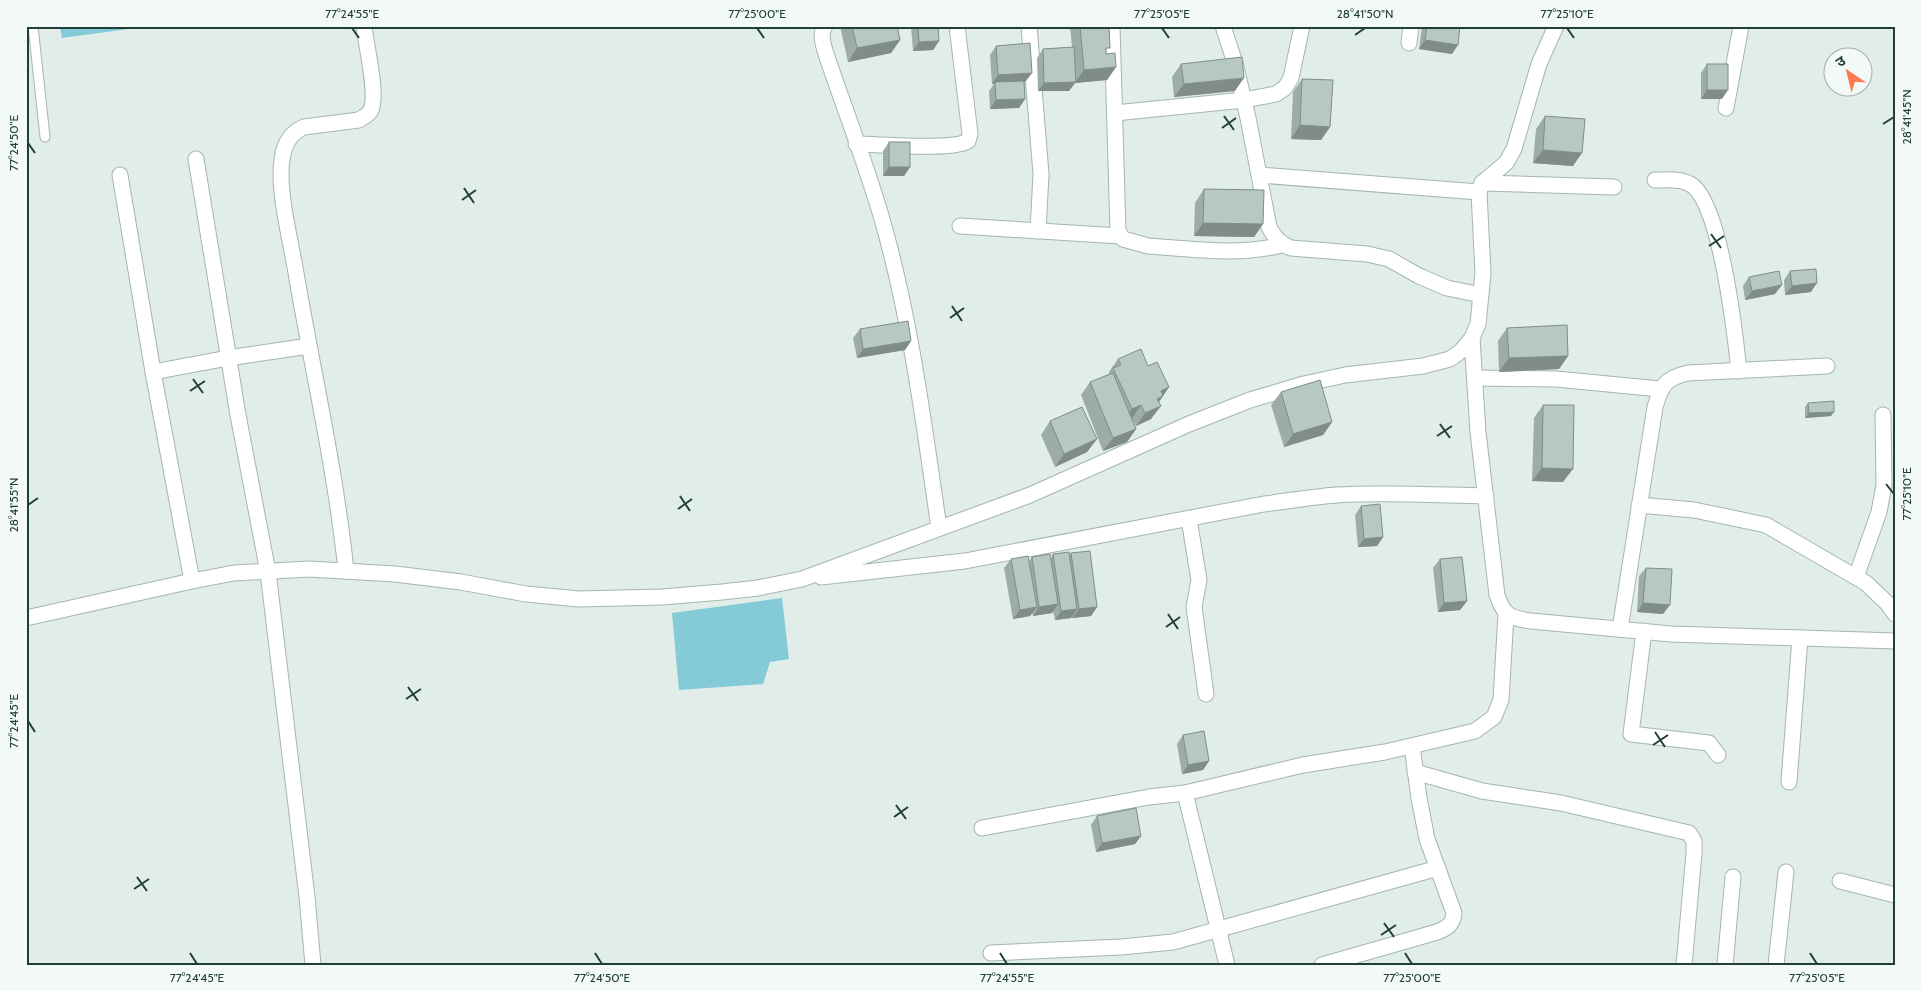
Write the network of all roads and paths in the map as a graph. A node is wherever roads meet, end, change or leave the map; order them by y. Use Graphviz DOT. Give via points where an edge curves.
graph roads {
  1 [pos="33,26"];
  2 [pos="364,26"];
  3 [pos="825,26"];
  4 [pos="957,26"];
  5 [pos="1029,26"];
  6 [pos="1112,26"];
  7 [pos="1223,26"];
  8 [pos="1302,26"];
  9 [pos="1411,26"];
  10 [pos="1556,26"];
  11 [pos="1742,26"];
  12 [pos="1409,43"];
  13 [pos="1244,100"];
  14 [pos="1726,108"];
  15 [pos="1115,113"];
  16 [pos="45,137"];
  17 [pos="856,144"];
  18 [pos="196,159"];
  19 [pos="120,175"];
  20 [pos="1259,175"];
  21 [pos="1656,180"];
  22 [pos="1614,187"];
  23 [pos="1480,188"];
  24 [pos="960,226"];
  25 [pos="1038,231"];
  26 [pos="1120,236"];
  27 [pos="1282,245"];
  28 [pos="1481,295"];
  29 [pos="1472,338"];
  30 [pos="309,346"];
  31 [pos="228,358"];
  32 [pos="1827,366"];
  33 [pos="1739,371"];
  34 [pos="153,372"];
  35 [pos="1474,378"];
  36 [pos="1660,389"];
  37 [pos="1883,415"];
  38 [pos="1486,496"];
  39 [pos="1639,504"];
  40 [pos="1189,519"];
  41 [pos="939,528"];
  42 [pos="346,571"];
  43 [pos="268,572"];
  44 [pos="1856,577"];
  45 [pos="802,579"];
  46 [pos="192,580"];
  47 [pos="1506,614"];
  48 [pos="1895,614"];
  49 [pos="26,618"];
  50 [pos="1620,629"];
  51 [pos="1644,632"];
  52 [pos="1800,638"];
  53 [pos="1895,641"];
  54 [pos="1206,694"];
  55 [pos="1412,746"];
  56 [pos="1718,755"];
  57 [pos="1416,772"];
  58 [pos="1789,782"];
  59 [pos="1185,793"];
  60 [pos="982,828"];
  61 [pos="1438,868"];
  62 [pos="1786,872"];
  63 [pos="1733,877"];
  64 [pos="1840,881"];
  65 [pos="1895,895"];
  66 [pos="1219,930"];
  67 [pos="991,953"];
  68 [pos="313,965"];
  69 [pos="1227,965"];
  70 [pos="1322,965"];
  71 [pos="1684,965"];
  72 [pos="1725,965"];
  73 [pos="1776,965"];
  1 -- 16 [label="lane"];
  2 -- 30 [label="street" via="373,99 371,111 359,120 304,126 288,138 283,154 283,194"];
  3 -- 17 [label="street" via="822,40"];
  4 -- 17 [label="street" via="970,134 968,141 947,146"];
  5 -- 25 [label="street" via="1040,174"];
  6 -- 15 [label="street"];
  7 -- 13 [label="street"];
  8 -- 13 [label="street" via="1291,78 1284,88 1276,94"];
  9 -- 12 [label="street"];
  10 -- 23 [label="street" via="1540,64 1514,149 1506,163"];
  11 -- 14 [label="street"];
  13 -- 15 [label="street"];
  13 -- 20 [label="street"];
  15 -- 26 [label="street"];
  17 -- 41 [label="street" via="882,218 900,293 917,380"];
  18 -- 31 [label="street"];
  19 -- 34 [label="street"];
  20 -- 23 [label="street"];
  20 -- 27 [label="street" via="1269,227"];
  21 -- 33 [label="street" via="1682,181 1693,186 1706,204 1727,286"];
  22 -- 23 [label="street"];
  23 -- 28 [label="street"];
  24 -- 25 [label="street"];
  25 -- 26 [label="street"];
  26 -- 27 [label="street" via="1132,243 1148,246 1242,251"];
  27 -- 28 [label="street" via="1389,259 1440,286"];
  28 -- 29 [label="street" via="1478,324"];
  29 -- 35 [label="street"];
  29 -- 41 [label="street" via="1450,359 1422,366 1344,375 1250,400 1030,494"];
  30 -- 31 [label="street"];
  30 -- 42 [label="street" via="330,454"];
  31 -- 34 [label="street"];
  31 -- 43 [label="street"];
  32 -- 33 [label="street"];
  33 -- 36 [label="street" via="1688,373 1676,376"];
  34 -- 46 [label="street"];
  35 -- 36 [label="street" via="1556,379"];
  35 -- 38 [label="street"];
  36 -- 39 [label="street"];
  37 -- 44 [label="street" via="1883,492"];
  38 -- 40 [label="street" via="1336,495 1264,504"];
  38 -- 47 [label="street" via="1497,595"];
  39 -- 44 [label="street" via="1694,510 1766,524"];
  39 -- 50 [label="street"];
  40 -- 45 [label="street" via="966,562"];
  40 -- 54 [label="street" via="1199,580 1194,607"];
  41 -- 45 [label="street"];
  42 -- 43 [label="street"];
  42 -- 45 [label="street" via="395,574 579,599 722,592"];
  43 -- 46 [label="street" via="234,573"];
  43 -- 68 [label="street"];
  44 -- 48 [label="street" via="1866,583"];
  46 -- 49 [label="street"];
  47 -- 50 [label="street" via="1531,621"];
  47 -- 55 [label="street" via="1501,700 1494,717 1475,731"];
  50 -- 51 [label="street"];
  51 -- 52 [label="street"];
  51 -- 56 [label="street" via="1631,734 1709,743"];
  52 -- 53 [label="street"];
  52 -- 58 [label="street"];
  55 -- 57 [label="street"];
  55 -- 59 [label="street" via="1303,765"];
  57 -- 61 [label="street" via="1422,817"];
  57 -- 71 [label="street" via="1482,791 1561,803 1689,833 1694,841 1694,853"];
  59 -- 60 [label="street"];
  59 -- 66 [label="street"];
  61 -- 66 [label="street"];
  61 -- 70 [label="street" via="1454,913 1451,924 1437,932"];
  62 -- 73 [label="street"];
  63 -- 72 [label="street"];
  64 -- 65 [label="street"];
  66 -- 67 [label="street" via="1156,944"];
  66 -- 69 [label="street"];
}
